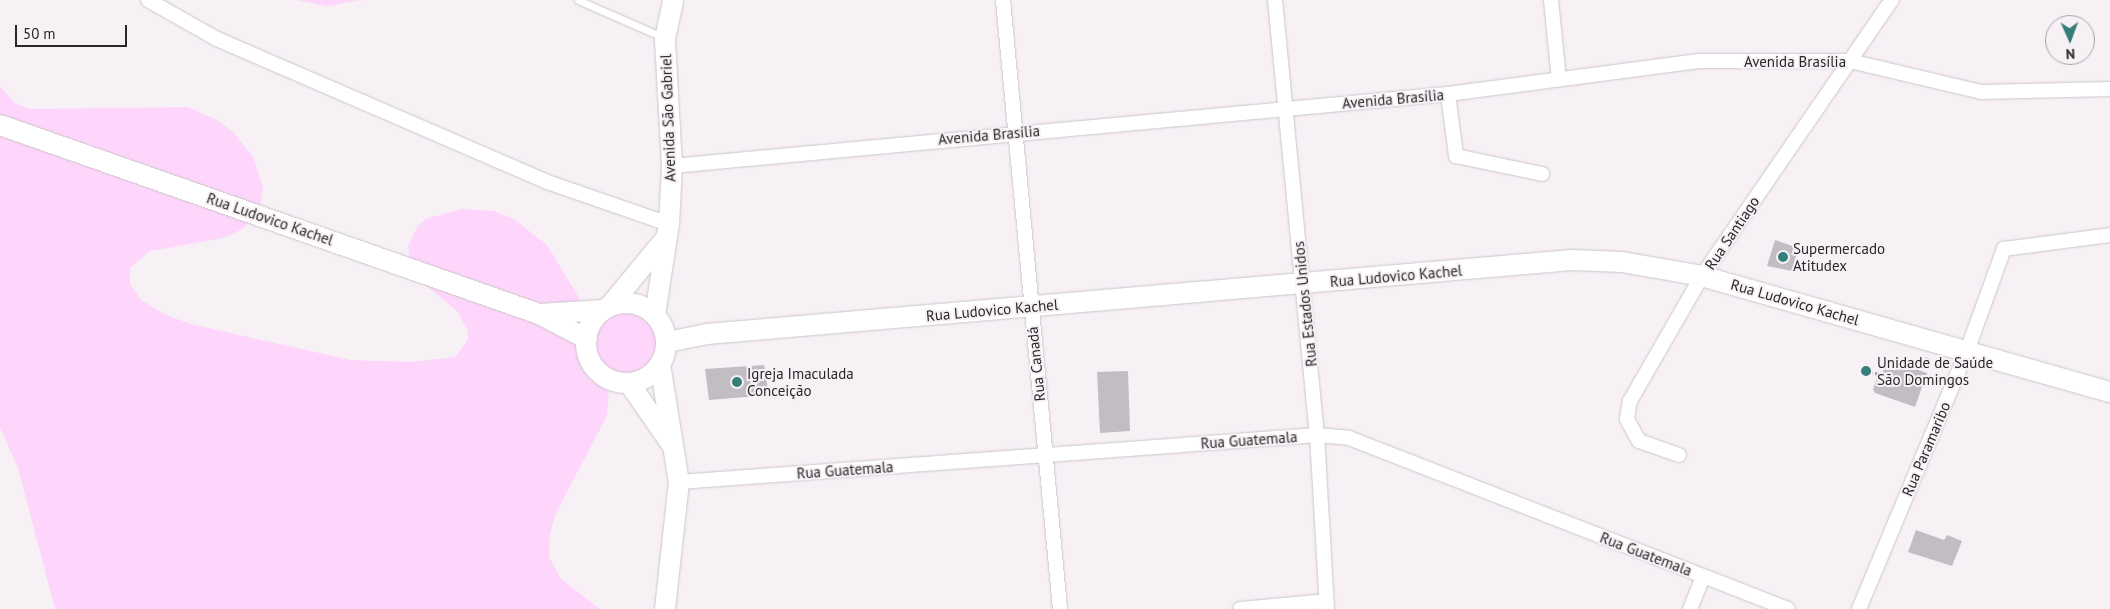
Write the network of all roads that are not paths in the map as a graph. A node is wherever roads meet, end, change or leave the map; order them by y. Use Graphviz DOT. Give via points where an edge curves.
graph roads {
  1 [pos="148,0"];
  2 [pos="578,0"];
  3 [pos="673,0"];
  4 [pos="1003,0"];
  5 [pos="1276,0"];
  6 [pos="1551,0"];
  7 [pos="1892,0"];
  8 [pos="665,39"];
  9 [pos="1850,61"];
  10 [pos="1559,80"];
  11 [pos="2110,90"];
  12 [pos="1448,94"];
  13 [pos="1284,108"];
  14 [pos="0,125"];
  15 [pos="1015,132"];
  16 [pos="672,166"];
  17 [pos="1542,174"];
  18 [pos="668,230"];
  19 [pos="2110,235"];
  20 [pos="1702,276"];
  21 [pos="1303,285"];
  22 [pos="1030,306"];
  23 [pos="606,309"];
  24 [pos="540,314"];
  25 [pos="655,315"];
  26 [pos="587,339"];
  27 [pos="667,342"];
  28 [pos="1966,351"];
  29 [pos="660,364"];
  30 [pos="629,383"];
  31 [pos="2110,392"];
  32 [pos="1317,435"];
  33 [pos="676,450"];
  34 [pos="1045,455"];
  35 [pos="1679,455"];
  36 [pos="678,482"];
  37 [pos="1703,576"];
  38 [pos="1327,605"];
  39 [pos="665,609"];
  40 [pos="1060,609"];
  41 [pos="1240,609"];
  42 [pos="1690,609"];
  43 [pos="1788,609"];
  44 [pos="1859,609"];
  1 -- 18 [label="street" via="217,39 547,182"];
  2 -- 8 [label="lane"];
  3 -- 8 [label="main road, Avenida São Gabriel"];
  4 -- 15 [label="street, Rua Canadá"];
  5 -- 13 [label="street, Rua Estados Unidos"];
  6 -- 10 [label="street"];
  7 -- 9 [label="street, Rua Santiago"];
  8 -- 16 [label="main road, Avenida São Gabriel"];
  9 -- 10 [label="street, Avenida Brasília" via="1699,61"];
  9 -- 11 [label="street, Avenida Brasília" via="1981,92"];
  9 -- 20 [label="street, Rua Santiago"];
  10 -- 12 [label="street, Avenida Brasília"];
  12 -- 13 [label="street, Avenida Brasília"];
  12 -- 17 [label="street" via="1456,156"];
  13 -- 15 [label="street, Avenida Brasília"];
  13 -- 21 [label="street, Rua Estados Unidos"];
  14 -- 24 [label="main road, Rua Ludovico Kachel"];
  15 -- 16 [label="street, Avenida Brasília"];
  15 -- 22 [label="street, Rua Canadá"];
  16 -- 18 [label="main road, Avenida São Gabriel"];
  18 -- 23 [label="main road"];
  18 -- 25 [label="main road, Avenida São Gabriel"];
  19 -- 28 [label="street, Rua Paramaribo" via="2004,249"];
  20 -- 21 [label="main road, Rua Ludovico Kachel" via="1622,262 1572,260"];
  20 -- 28 [label="main road, Rua Ludovico Kachel"];
  20 -- 35 [label="street, Rua Santiago" via="1630,401 1626,419 1639,441"];
  21 -- 22 [label="main road, Rua Ludovico Kachel"];
  21 -- 32 [label="street, Rua Estados Unidos"];
  22 -- 27 [label="main road, Rua Ludovico Kachel" via="707,334"];
  22 -- 34 [label="street, Rua Canadá"];
  23 -- 24 [label="main road, Rua Ludovico Kachel"];
  23 -- 25 [label="main road" via="634,304"];
  23 -- 26 [label="main road" via="589,328"];
  24 -- 26 [label="main road, Rua Ludovico Kachel"];
  25 -- 27 [label="main road"];
  26 -- 30 [label="main road" via="593,365 603,375"];
  27 -- 29 [label="main road"];
  28 -- 31 [label="main road, Rua Ludovico Kachel"];
  28 -- 44 [label="street, Rua Paramaribo"];
  29 -- 30 [label="main road" via="647,377"];
  29 -- 33 [label="main road"];
  30 -- 33 [label="main road"];
  32 -- 34 [label="street, Rua Guatemala"];
  32 -- 37 [label="street, Rua Guatemala" via="1349,438"];
  32 -- 38 [label="street, Rua Estados Unidos"];
  33 -- 36 [label="main road"];
  34 -- 36 [label="street, Rua Guatemala"];
  34 -- 40 [label="street, Rua Canadá"];
  36 -- 39 [label="main road"];
  37 -- 42 [label="street"];
  37 -- 43 [label="street, Rua Guatemala"];
  38 -- 41 [label="street"];
}
